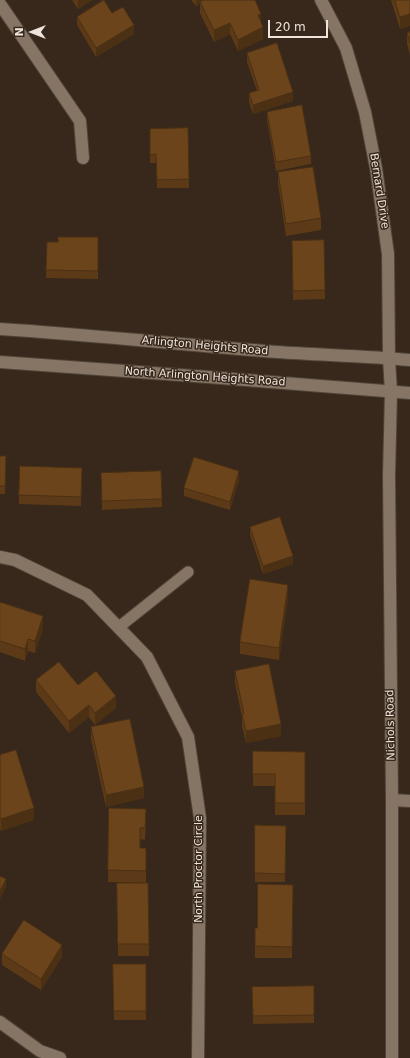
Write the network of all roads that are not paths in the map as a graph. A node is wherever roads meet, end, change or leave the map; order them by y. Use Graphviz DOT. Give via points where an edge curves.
graph roads {
  1 [pos="321,0"];
  2 [pos="0,4"];
  3 [pos="83,158"];
  4 [pos="0,329"];
  5 [pos="389,358"];
  6 [pos="410,360"];
  7 [pos="0,362"];
  8 [pos="391,392"];
  9 [pos="410,393"];
  10 [pos="0,557"];
  11 [pos="188,572"];
  12 [pos="119,628"];
  13 [pos="392,800"];
  14 [pos="410,801"];
  15 [pos="0,1022"];
  16 [pos="60,1058"];
  17 [pos="198,1058"];
  18 [pos="392,1058"];
  1 -- 5 [label="street, Bernard Drive" via="346,48 365,112 376,168 388,254"];
  2 -- 3 [label="street" via="80,121"];
  4 -- 5 [label="street, Arlington Heights Road" via="280,352"];
  5 -- 6 [label="street, Arlington Heights Road"];
  5 -- 8 [label="street, Bernard Drive"];
  7 -- 8 [label="street, North Arlington Heights Road"];
  8 -- 9 [label="street, North Arlington Heights Road"];
  8 -- 13 [label="street, Nichols Road" via="389,476"];
  10 -- 12 [label="street, North Proctor Circle" via="15,560 86,595"];
  11 -- 12 [label="lane"];
  12 -- 17 [label="street, North Proctor Circle" via="147,657 188,737 200,818"];
  13 -- 14 [label="street"];
  13 -- 18 [label="street, Nichols Road"];
  15 -- 16 [label="street" via="40,1051"];
}
